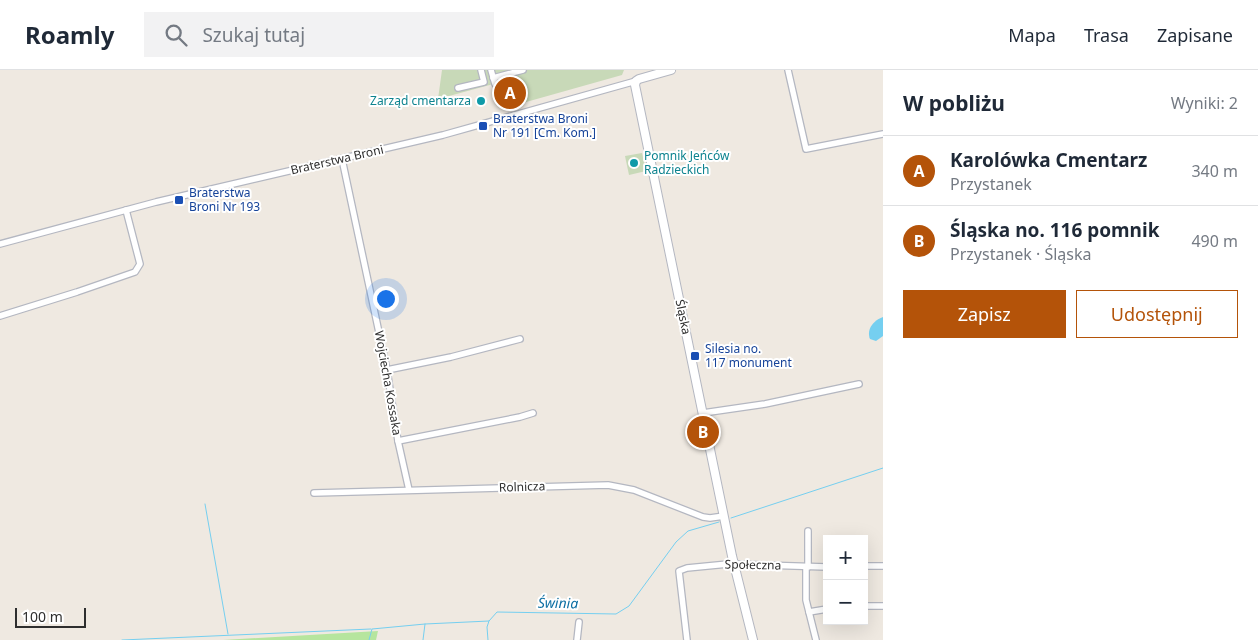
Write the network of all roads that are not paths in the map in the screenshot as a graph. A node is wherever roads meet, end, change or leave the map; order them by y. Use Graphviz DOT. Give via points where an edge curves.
graph roads {
  1 [pos="481,70"];
  2 [pos="491,70"];
  3 [pos="523,70"];
  4 [pos="671,70"];
  5 [pos="788,70"];
  6 [pos="494,80"];
  7 [pos="636,81"];
  8 [pos="484,82"];
  9 [pos="458,88"];
  10 [pos="883,134"];
  11 [pos="342,159"];
  12 [pos="126,210"];
  13 [pos="0,244"];
  14 [pos="0,316"];
  15 [pos="520,339"];
  16 [pos="387,370"];
  17 [pos="859,384"];
  18 [pos="534,412"];
  19 [pos="703,413"];
  20 [pos="398,441"];
  21 [pos="409,490"];
  22 [pos="314,493"];
  23 [pos="724,516"];
  24 [pos="808,531"];
  25 [pos="734,564"];
  26 [pos="868,566"];
  27 [pos="883,566"];
  28 [pos="807,567"];
  29 [pos="823,567"];
  30 [pos="868,606"];
  31 [pos="883,606"];
  32 [pos="823,610"];
  33 [pos="809,612"];
  34 [pos="580,622"];
  35 [pos="577,640"];
  36 [pos="687,640"];
  37 [pos="753,640"];
  38 [pos="816,640"];
  1 -- 8 [label="street"];
  2 -- 6 [label="street"];
  3 -- 6 [label="street"];
  4 -- 7 [label="street, Braterstwa Broni"];
  5 -- 10 [label="street" via="806,148"];
  6 -- 8 [label="street"];
  7 -- 11 [label="street, Braterstwa Broni" via="443,135"];
  7 -- 19 [label="street, Śląska"];
  8 -- 9 [label="street"];
  11 -- 12 [label="street, Braterstwa Broni"];
  11 -- 16 [label="street, Wojciecha Kossaka"];
  12 -- 13 [label="street, Braterstwa Broni"];
  12 -- 14 [label="street" via="140,264 136,272"];
  15 -- 16 [label="street"];
  16 -- 20 [label="street, Wojciecha Kossaka"];
  17 -- 19 [label="street"];
  18 -- 20 [label="street"];
  19 -- 23 [label="street, Śląska"];
  20 -- 21 [label="street, Wojciecha Kossaka"];
  21 -- 22 [label="street, Rolnicza"];
  21 -- 23 [label="street, Rolnicza" via="614,486 640,492 703,517"];
  23 -- 25 [label="street, Śląska"];
  24 -- 28 [label="street"];
  25 -- 28 [label="street, Społeczna"];
  25 -- 36 [label="street, Społeczna" via="687,568 679,572"];
  25 -- 37 [label="street, Śląska"];
  26 -- 27 [label="street"];
  28 -- 29 [label="street, Społeczna"];
  28 -- 33 [label="street"];
  30 -- 31 [label="street"];
  32 -- 33 [label="street"];
  33 -- 38 [label="street"];
  34 -- 35 [label="street"];
}
